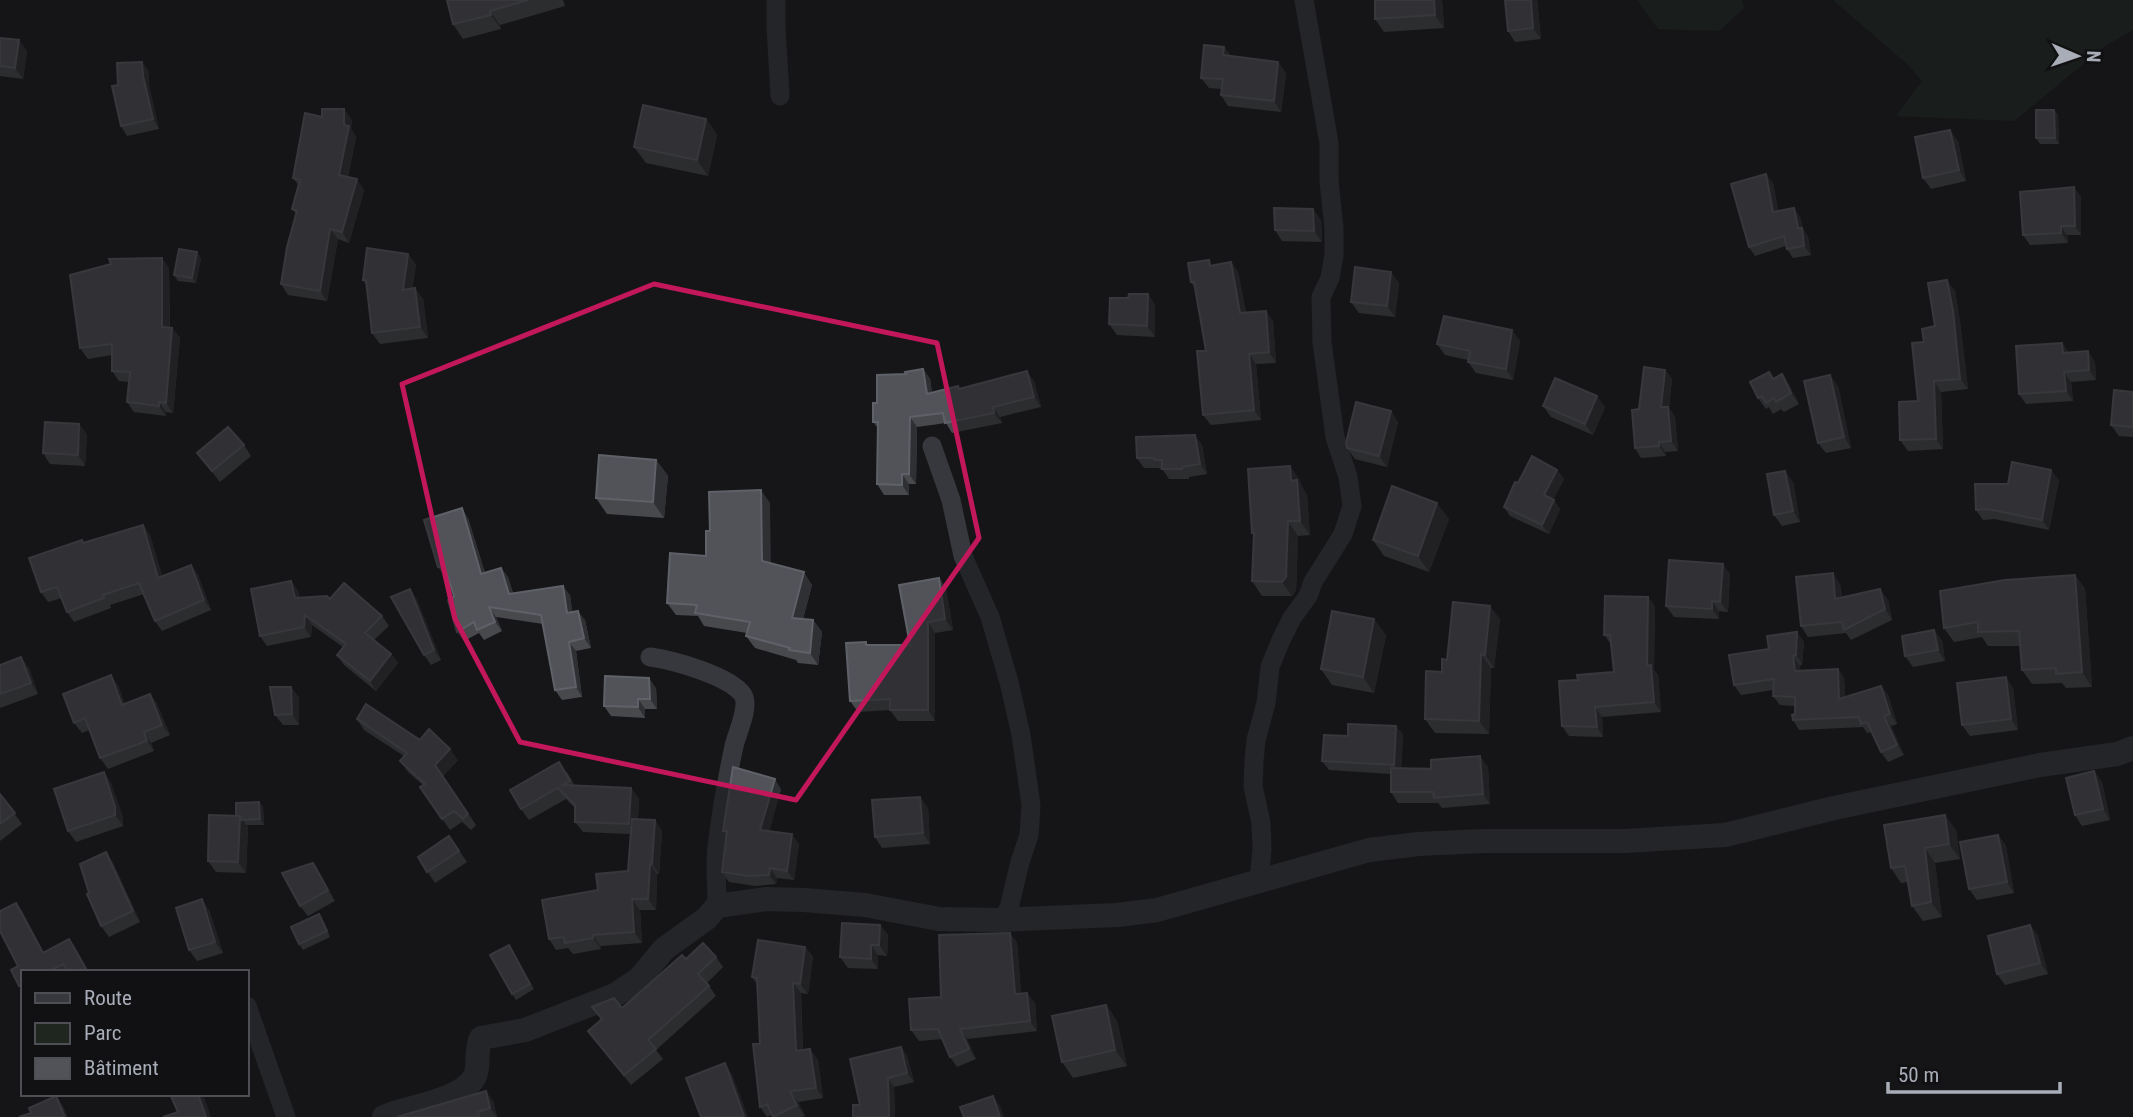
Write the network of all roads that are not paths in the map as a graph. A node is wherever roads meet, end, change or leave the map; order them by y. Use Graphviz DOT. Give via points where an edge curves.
graph roads {
  1 [pos="776,0"];
  2 [pos="1304,0"];
  3 [pos="780,96"];
  4 [pos="932,446"];
  5 [pos="650,657"];
  6 [pos="2133,748"];
  7 [pos="1259,881"];
  8 [pos="716,906"];
  9 [pos="1001,920"];
  10 [pos="248,1009"];
  11 [pos="286,1117"];
  12 [pos="384,1117"];
  1 -- 3 [label="street"];
  2 -- 7 [label="street" via="1327,132 1334,228 1330,278 1321,297 1322,342 1335,437 1352,506 1343,534 1292,618 1270,667 1254,761 1253,786 1261,823"];
  4 -- 9 [label="street" via="963,556 990,617 1021,735 1031,805 1029,835 1009,908"];
  5 -- 8 [label="street" via="725,680 746,703 720,824"];
  6 -- 7 [label="street" via="1834,808 1726,835 1418,844 1369,850"];
  7 -- 9 [label="street" via="1157,910"];
  8 -- 9 [label="street" via="804,900 865,905 939,919"];
  8 -- 12 [label="street" via="707,918 664,949 639,979 615,995 525,1030 481,1038 472,1081 452,1096"];
  10 -- 11 [label="street"];
}
